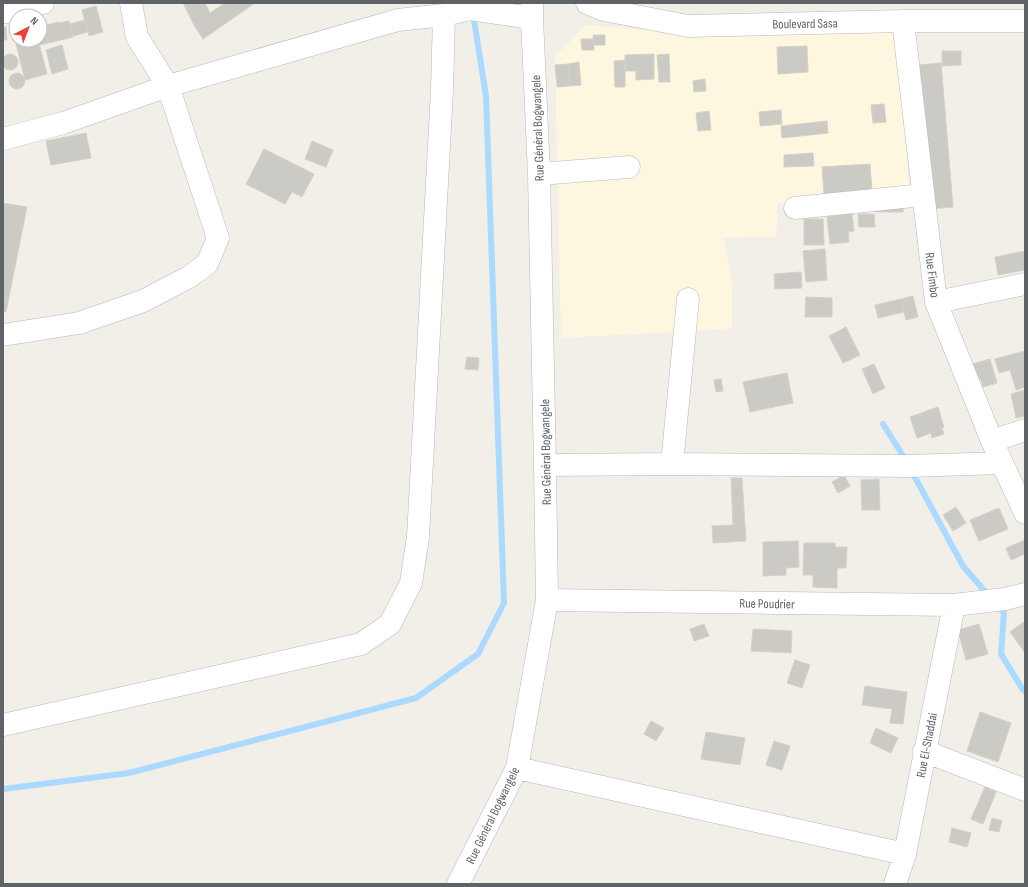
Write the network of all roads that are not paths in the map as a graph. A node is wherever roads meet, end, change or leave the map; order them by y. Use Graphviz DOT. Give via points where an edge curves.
graph roads {
  1 [pos="43,3"];
  2 [pos="131,3"];
  3 [pos="587,3"];
  4 [pos="532,11"];
  5 [pos="6,12"];
  6 [pos="444,15"];
  7 [pos="903,21"];
  8 [pos="1025,21"];
  9 [pos="168,86"];
  10 [pos="3,139"];
  11 [pos="629,166"];
  12 [pos="539,174"];
  13 [pos="923,195"];
  14 [pos="795,208"];
  15 [pos="1025,284"];
  16 [pos="688,299"];
  17 [pos="936,302"];
  18 [pos="3,335"];
  19 [pos="1025,430"];
  20 [pos="992,441"];
  21 [pos="1002,463"];
  22 [pos="672,464"];
  23 [pos="545,465"];
  24 [pos="1025,513"];
  25 [pos="1005,598"];
  26 [pos="547,600"];
  27 [pos="954,605"];
  28 [pos="3,725"];
  29 [pos="924,751"];
  30 [pos="517,768"];
  31 [pos="1025,790"];
  32 [pos="905,854"];
  33 [pos="458,884"];
  34 [pos="895,884"];
  1 -- 5 [label="street"];
  2 -- 9 [label="street" via="137,37"];
  3 -- 7 [label="street, Boulevard Sasa" via="604,10 688,26"];
  4 -- 6 [label="street" via="470,10"];
  4 -- 12 [label="street, Rue Général Bogwangele"];
  6 -- 9 [label="street" via="398,20"];
  6 -- 28 [label="street" via="418,537 411,583 390,624 361,644"];
  7 -- 8 [label="street, Boulevard Sasa"];
  7 -- 13 [label="street, Rue Fimbo"];
  9 -- 10 [label="street" via="63,123"];
  9 -- 18 [label="street" via="218,238 207,264 189,277 143,301 79,323"];
  11 -- 12 [label="street"];
  12 -- 23 [label="street, Rue Général Bogwangele"];
  13 -- 14 [label="street"];
  13 -- 17 [label="street, Rue Fimbo"];
  15 -- 17 [label="street"];
  16 -- 22 [label="street"];
  17 -- 20 [label="street, Rue Fimbo"];
  19 -- 20 [label="street"];
  20 -- 21 [label="street, Rue Fimbo"];
  21 -- 22 [label="street" via="909,466"];
  21 -- 24 [label="street, Rue Fimbo"];
  22 -- 23 [label="street"];
  23 -- 26 [label="street, Rue Général Bogwangele"];
  25 -- 27 [label="street, Rue Poudrier"];
  26 -- 27 [label="street, Rue Poudrier"];
  26 -- 30 [label="street, Rue Général Bogwangele"];
  27 -- 29 [label="street, Rue El-Shaddai"];
  29 -- 31 [label="street"];
  29 -- 32 [label="street, Rue El-Shaddai"];
  30 -- 32 [label="street"];
  30 -- 33 [label="street, Rue Général Bogwangele"];
  32 -- 34 [label="street, Rue El-Shaddai"];
}
